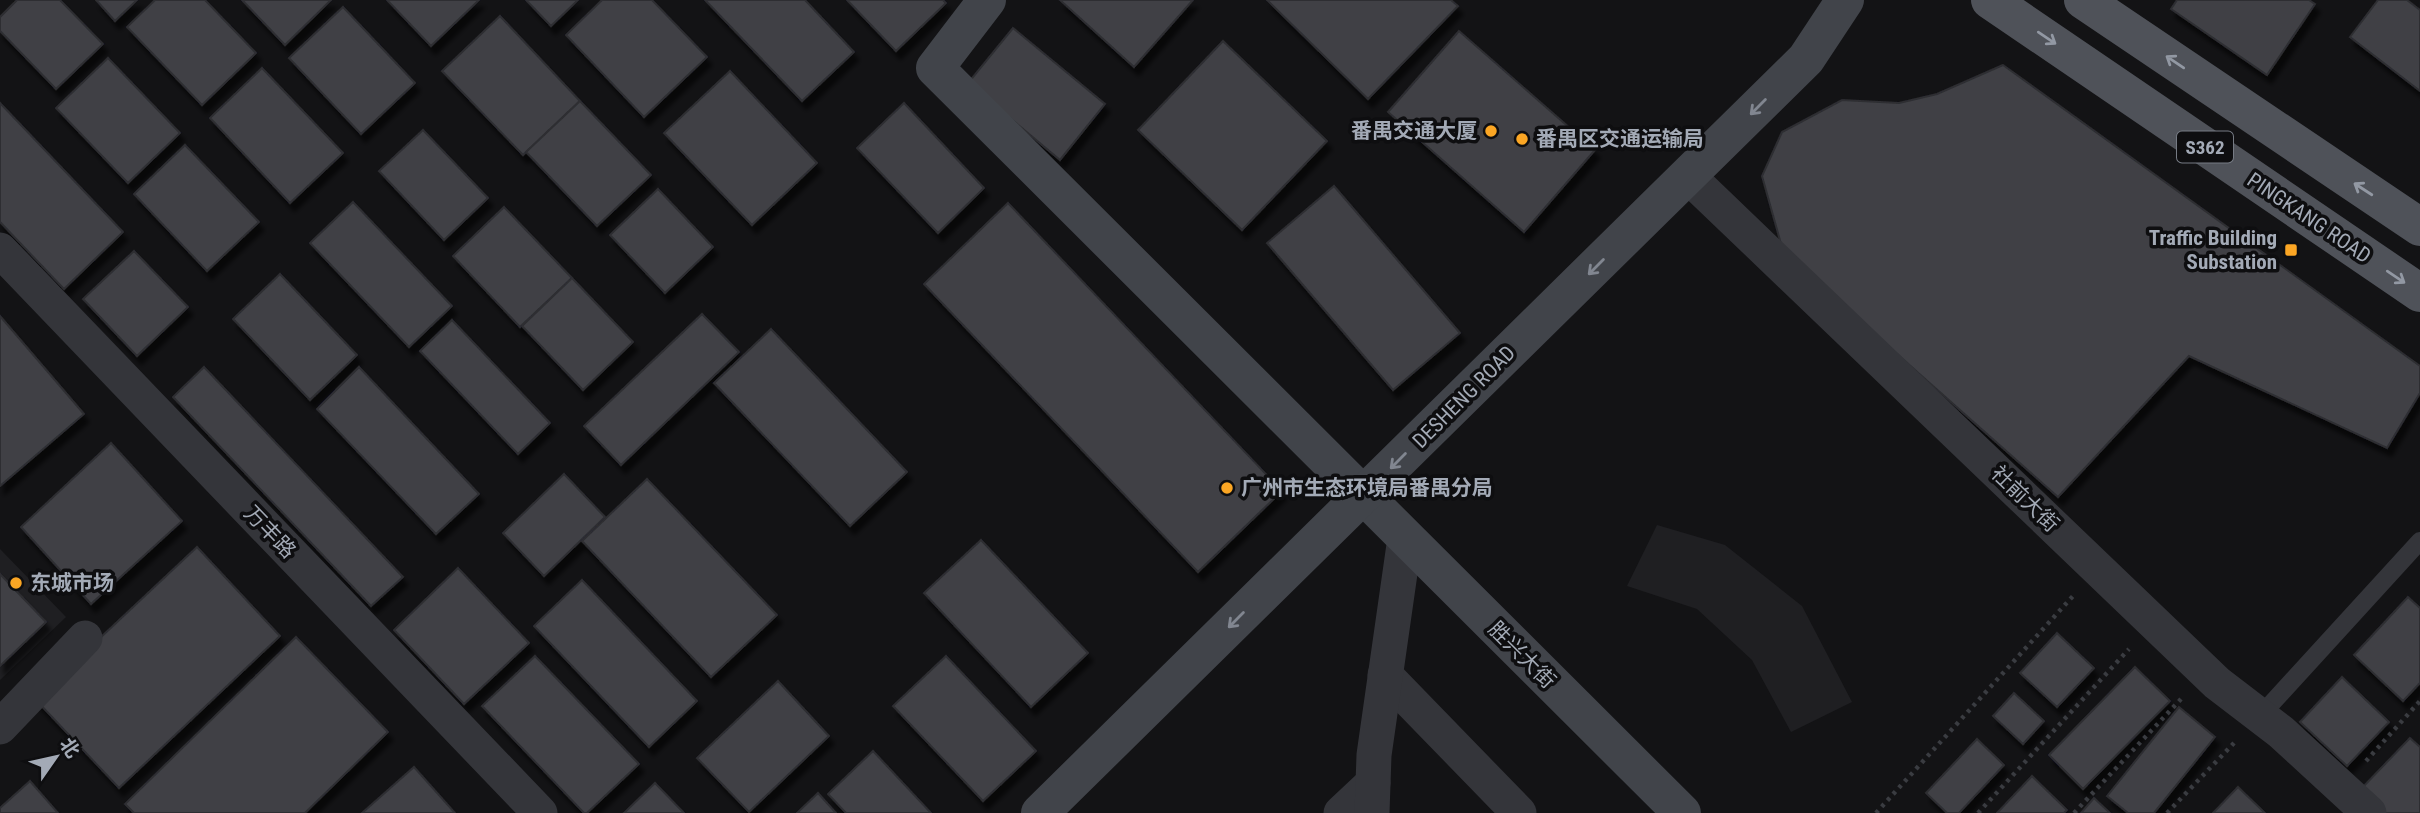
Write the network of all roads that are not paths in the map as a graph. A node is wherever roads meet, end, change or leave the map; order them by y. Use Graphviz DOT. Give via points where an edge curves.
graph roads {
  1 [pos="986,0"];
  2 [pos="1845,0"];
  3 [pos="1990,0"];
  4 [pos="2083,0"];
  5 [pos="1688,176"];
  6 [pos="2420,227"];
  7 [pos="0,250"];
  8 [pos="2420,293"];
  9 [pos="1362,496"];
  10 [pos="1405,538"];
  11 [pos="2420,541"];
  12 [pos="85,638"];
  13 [pos="1385,675"];
  14 [pos="2260,716"];
  15 [pos="0,727"];
  16 [pos="1372,798"];
  17 [pos="540,813"];
  18 [pos="1040,813"];
  19 [pos="1341,813"];
  20 [pos="1519,813"];
  21 [pos="1682,813"];
  22 [pos="2369,813"];
  1 -- 9 [label="street, 胜兴大街" via="935,68"];
  2 -- 5 [label="street, DESHENG ROAD, one-way" via="1806,59"];
  3 -- 8 [label="main road, PINGKANG ROAD / S362, one-way"];
  6 -- 4 [label="main road, S362, one-way"];
  5 -- 9 [label="street, DESHENG ROAD, one-way"];
  5 -- 14 [label="street, 社前大街" via="2206,672"];
  7 -- 17 [label="street, 万丰路"];
  9 -- 10 [label="street, 胜兴大街"];
  9 -- 18 [label="street, DESHENG ROAD, one-way"];
  10 -- 13 [label="street"];
  10 -- 21 [label="street, 胜兴大街"];
  11 -- 14 [label="lane"];
  12 -- 15 [label="street"];
  13 -- 16 [label="street"];
  13 -- 20 [label="street"];
  14 -- 22 [label="street, 社前大街"];
  16 -- 19 [label="street"];
}
